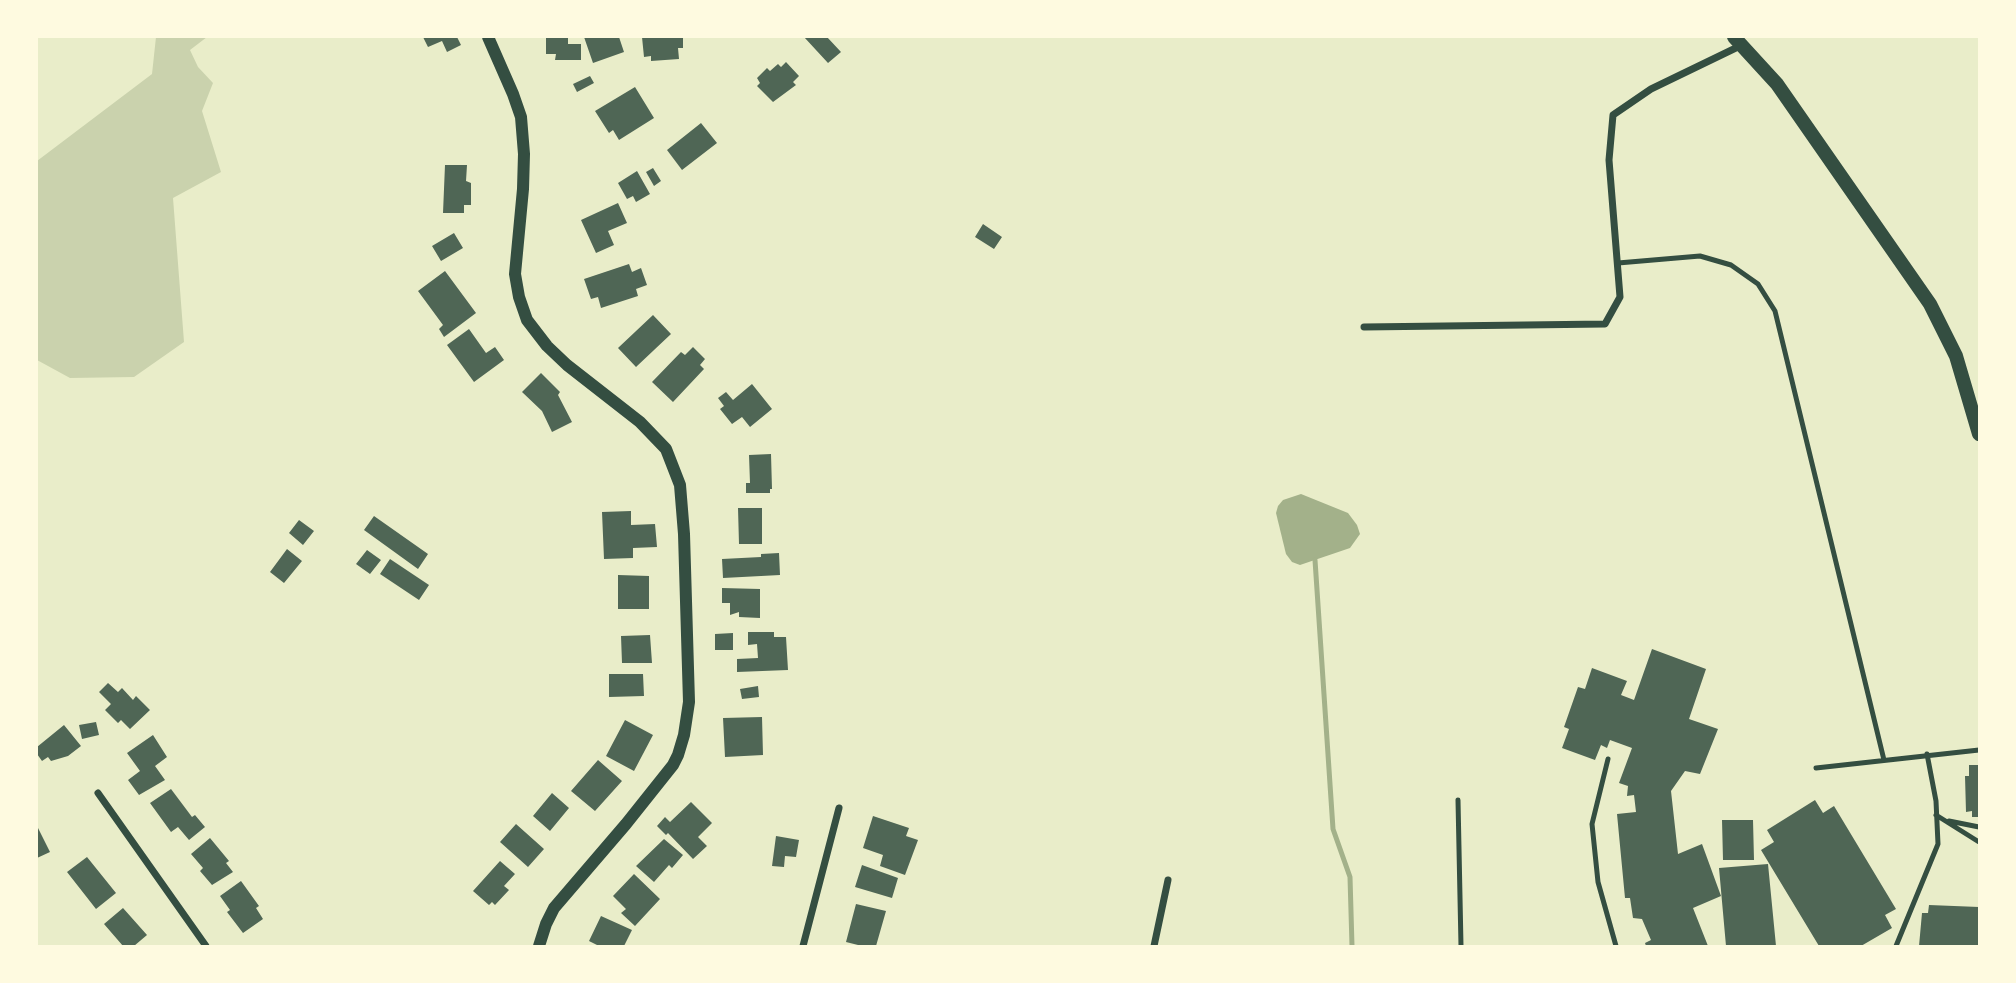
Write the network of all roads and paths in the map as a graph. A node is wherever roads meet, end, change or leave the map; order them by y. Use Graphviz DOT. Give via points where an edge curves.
graph roads {
  1 [pos="488,37"];
  2 [pos="1742,39"];
  3 [pos="1618,263"];
  4 [pos="1364,327"];
  5 [pos="1979,434"];
  6 [pos="1979,750"];
  7 [pos="1927,754"];
  8 [pos="1608,759"];
  9 [pos="1884,760"];
  10 [pos="1816,768"];
  11 [pos="98,793"];
  12 [pos="1458,800"];
  13 [pos="839,808"];
  14 [pos="1936,815"];
  15 [pos="1979,827"];
  16 [pos="1979,842"];
  17 [pos="1168,880"];
  18 [pos="206,946"];
  19 [pos="539,946"];
  20 [pos="803,946"];
  21 [pos="1154,946"];
  22 [pos="1461,946"];
  23 [pos="1616,946"];
  24 [pos="1896,946"];
  1 -- 19 [label="street" via="521,117 523,189 515,274 527,320 567,365 660,440 680,485 684,534 689,702 678,755 554,908"];
  2 -- 3 [label="street" via="1613,115 1609,160"];
  2 -- 5 [label="main road" via="1930,304 1956,356"];
  3 -- 4 [label="street" via="1620,297 1605,324"];
  3 -- 9 [label="lane" via="1700,256 1731,265 1759,284 1775,311"];
  6 -- 7 [label="lane"];
  7 -- 9 [label="lane"];
  7 -- 14 [label="lane"];
  8 -- 23 [label="lane" via="1592,824 1598,882"];
  9 -- 10 [label="lane"];
  11 -- 18 [label="street"];
  12 -- 22 [label="lane"];
  13 -- 20 [label="street"];
  14 -- 15 [label="lane"];
  14 -- 16 [label="lane"];
  14 -- 24 [label="lane" via="1938,844"];
  17 -- 21 [label="street"];
}
